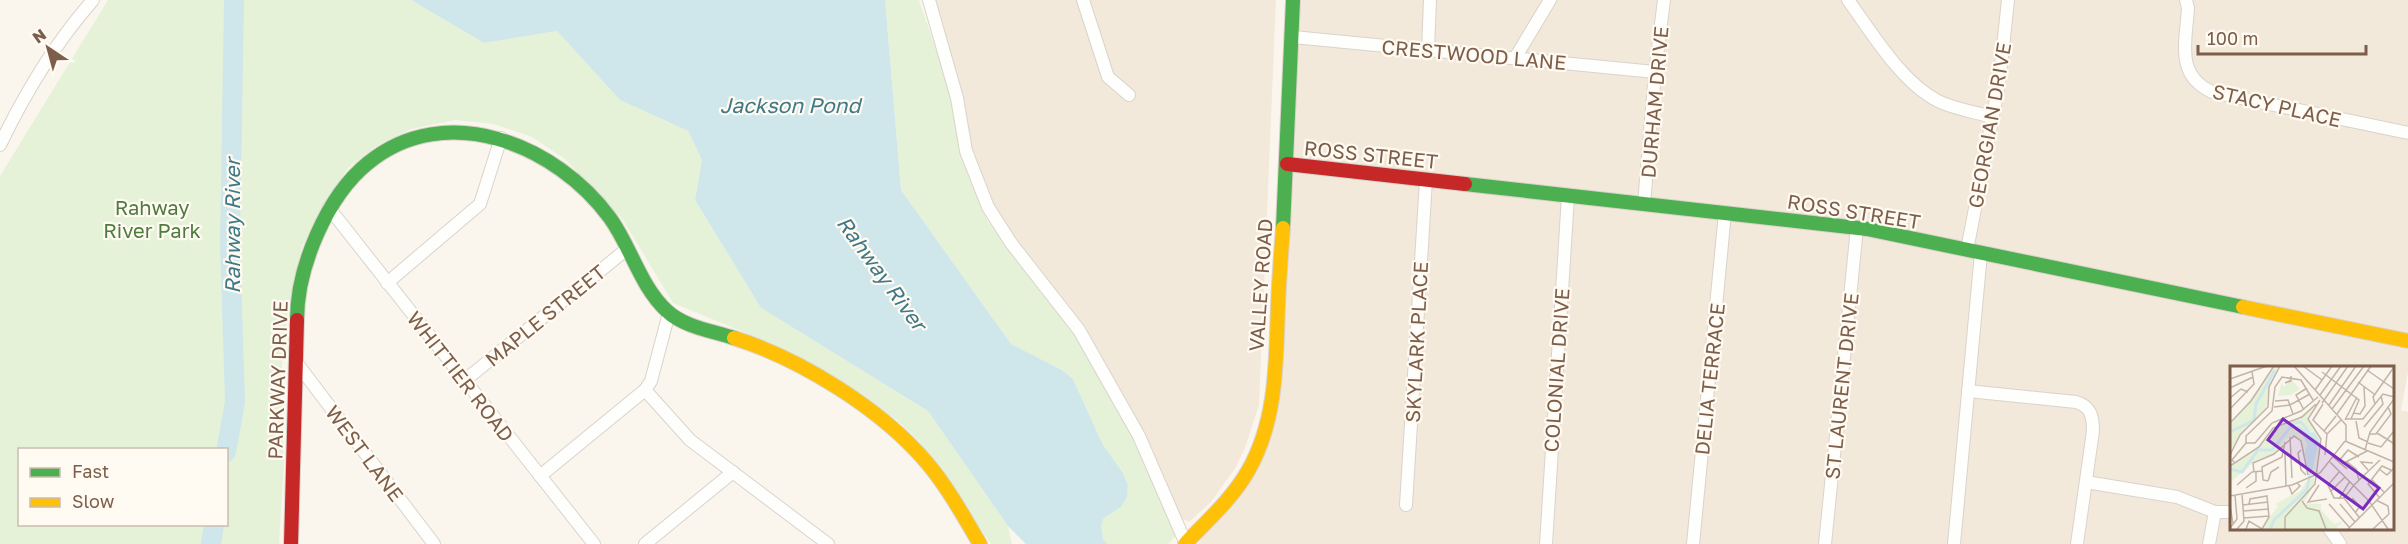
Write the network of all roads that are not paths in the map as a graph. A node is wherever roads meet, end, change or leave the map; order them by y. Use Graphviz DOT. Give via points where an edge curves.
graph roads {
  1 [pos="93,0"];
  2 [pos="928,0"];
  3 [pos="1083,0"];
  4 [pos="1293,0"];
  5 [pos="1430,0"];
  6 [pos="1550,0"];
  7 [pos="1664,0"];
  8 [pos="1848,0"];
  9 [pos="2008,0"];
  10 [pos="2186,0"];
  11 [pos="1293,37"];
  12 [pos="1428,50"];
  13 [pos="1515,58"];
  14 [pos="1655,72"];
  15 [pos="1129,95"];
  16 [pos="1992,117"];
  17 [pos="2408,133"];
  18 [pos="501,138"];
  19 [pos="0,145"];
  20 [pos="1287,164"];
  21 [pos="1426,180"];
  22 [pos="1568,196"];
  23 [pos="1644,204"];
  24 [pos="329,208"];
  25 [pos="1725,213"];
  26 [pos="1857,228"];
  27 [pos="627,249"];
  28 [pos="1967,250"];
  29 [pos="1981,253"];
  30 [pos="387,283"];
  31 [pos="669,313"];
  32 [pos="2408,341"];
  33 [pos="296,362"];
  34 [pos="464,381"];
  35 [pos="645,390"];
  36 [pos="1968,391"];
  37 [pos="733,472"];
  38 [pos="540,476"];
  39 [pos="2086,482"];
  40 [pos="1406,505"];
  41 [pos="2215,512"];
  42 [pos="2230,512"];
  43 [pos="2331,529"];
  44 [pos="291,544"];
  45 [pos="434,544"];
  46 [pos="594,544"];
  47 [pos="645,544"];
  48 [pos="828,544"];
  49 [pos="980,544"];
  50 [pos="1185,544"];
  51 [pos="1546,544"];
  52 [pos="1693,544"];
  53 [pos="1825,544"];
  54 [pos="1954,544"];
  55 [pos="2077,544"];
  56 [pos="2209,544"];
  57 [pos="2340,544"];
  1 -- 19 [label="street" via="53,50"];
  2 -- 50 [label="street" via="957,98 966,151 987,207 1079,330 1139,436"];
  3 -- 15 [label="street" via="1108,77"];
  4 -- 11 [label="street, VALLEY ROAD"];
  5 -- 12 [label="street"];
  6 -- 13 [label="street"];
  7 -- 14 [label="street, DURHAM DRIVE"];
  8 -- 16 [label="street" via="1891,58 1924,91 1939,101"];
  9 -- 16 [label="street, GEORGIAN DRIVE"];
  10 -- 17 [label="street, STACY PLACE" via="2185,61 2201,87"];
  11 -- 12 [label="street, CRESTWOOD LANE"];
  11 -- 20 [label="street, VALLEY ROAD"];
  12 -- 13 [label="street, CRESTWOOD LANE"];
  13 -- 14 [label="street, CRESTWOOD LANE"];
  14 -- 23 [label="street, DURHAM DRIVE"];
  16 -- 28 [label="street, GEORGIAN DRIVE"];
  18 -- 24 [label="street, PARKWAY DRIVE" via="449,132 404,141 364,165"];
  18 -- 27 [label="street, PARKWAY DRIVE" via="549,160 578,183 605,212"];
  18 -- 30 [label="street" via="480,204"];
  20 -- 21 [label="street, ROSS STREET"];
  20 -- 50 [label="street, VALLEY ROAD" via="1272,411 1245,477"];
  21 -- 22 [label="street, ROSS STREET"];
  21 -- 40 [label="street, SKYLARK PLACE"];
  22 -- 23 [label="street, ROSS STREET"];
  22 -- 51 [label="street, COLONIAL DRIVE"];
  23 -- 25 [label="street, ROSS STREET"];
  24 -- 30 [label="street, WHITTIER ROAD"];
  24 -- 33 [label="street, PARKWAY DRIVE" via="299,295"];
  25 -- 26 [label="street, ROSS STREET"];
  25 -- 52 [label="street, DELIA TERRACE"];
  26 -- 28 [label="street, ROSS STREET"];
  26 -- 53 [label="street, ST LAURENT DRIVE"];
  27 -- 31 [label="street, PARKWAY DRIVE"];
  27 -- 34 [label="street, MAPLE STREET"];
  28 -- 29 [label="street, ROSS STREET"];
  29 -- 32 [label="street, ROSS STREET"];
  29 -- 36 [label="street"];
  30 -- 34 [label="street, WHITTIER ROAD"];
  31 -- 35 [label="street" via="651,381"];
  31 -- 49 [label="street, PARKWAY DRIVE" via="752,345 814,376 902,435 939,479"];
  33 -- 44 [label="street, PARKWAY DRIVE"];
  33 -- 45 [label="street, WEST LANE"];
  34 -- 38 [label="street, WHITTIER ROAD"];
  35 -- 37 [label="street" via="685,436"];
  35 -- 38 [label="street"];
  36 -- 39 [label="street" via="2084,404 2093,420"];
  36 -- 54 [label="street"];
  37 -- 47 [label="street"];
  37 -- 48 [label="street"];
  38 -- 46 [label="street, WHITTIER ROAD"];
  39 -- 41 [label="street" via="2177,497"];
  39 -- 55 [label="street"];
  41 -- 42 [label="street"];
  41 -- 56 [label="street"];
  43 -- 57 [label="street"];
}
